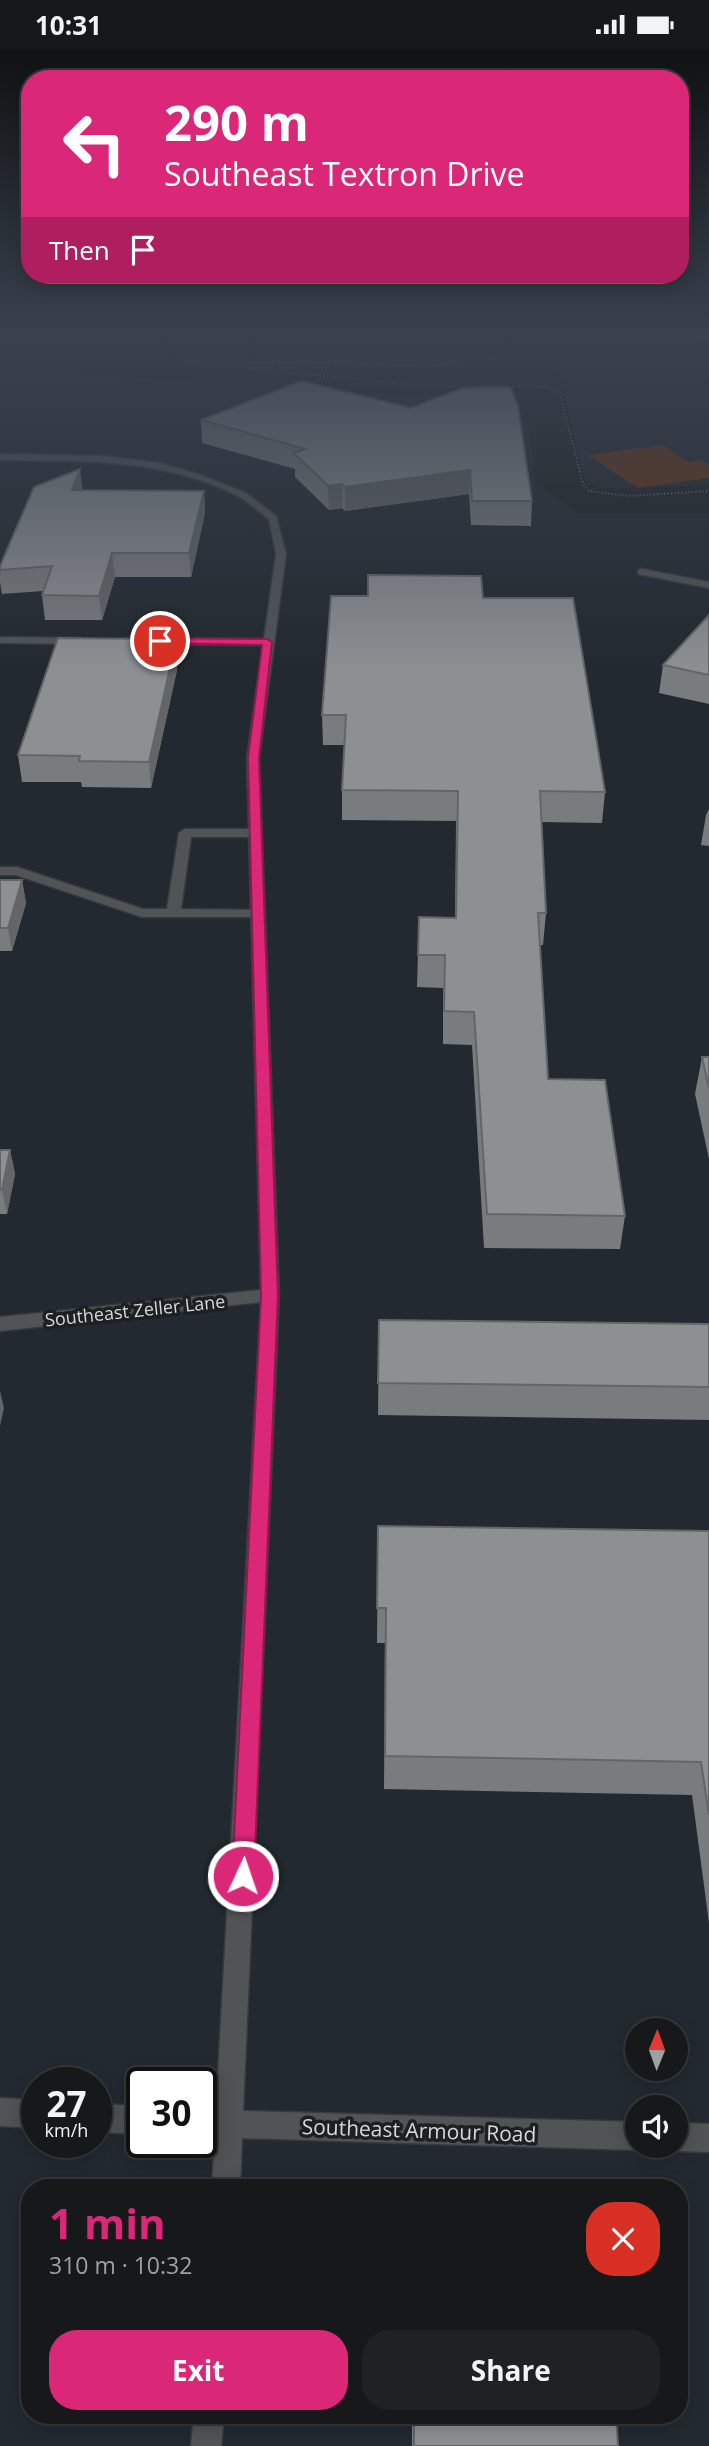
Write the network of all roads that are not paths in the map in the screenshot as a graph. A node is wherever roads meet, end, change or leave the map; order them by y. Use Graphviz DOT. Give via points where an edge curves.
graph roads {
  1 [pos="0,457"];
  2 [pos="642,572"];
  3 [pos="709,585"];
  4 [pos="0,640"];
  5 [pos="94,641"];
  6 [pos="107,641"];
  7 [pos="267,642"];
  8 [pos="256,833"];
  9 [pos="0,871"];
  10 [pos="173,913"];
  11 [pos="258,914"];
  12 [pos="270,1295"];
  13 [pos="0,1324"];
  14 [pos="0,2112"];
  15 [pos="21,2113"];
  16 [pos="217,2124"];
  17 [pos="231,2125"];
  18 [pos="625,2136"];
  19 [pos="688,2137"];
  20 [pos="709,2138"];
  21 [pos="227,2179"];
  22 [pos="208,2424"];
  23 [pos="206,2446"];
  1 -- 7 [label="street" via="105,459 160,466 243,495 273,518 281,554"];
  2 -- 3 [label="street"];
  4 -- 5 [label="street"];
  6 -- 7 [label="street"];
  7 -- 8 [label="street" via="254,758"];
  8 -- 10 [label="street" via="185,832"];
  8 -- 11 [label="street"];
  9 -- 10 [label="street" via="17,871 142,913"];
  10 -- 11 [label="street"];
  11 -- 12 [label="street"];
  12 -- 13 [label="street, Southeast Zeller Lane"];
  12 -- 17 [label="street"];
  14 -- 15 [label="street"];
  16 -- 17 [label="street, Southeast Armour Road"];
  17 -- 18 [label="street, Southeast Armour Road"];
  17 -- 21 [label="street"];
  19 -- 20 [label="street"];
  22 -- 23 [label="street"];
}
